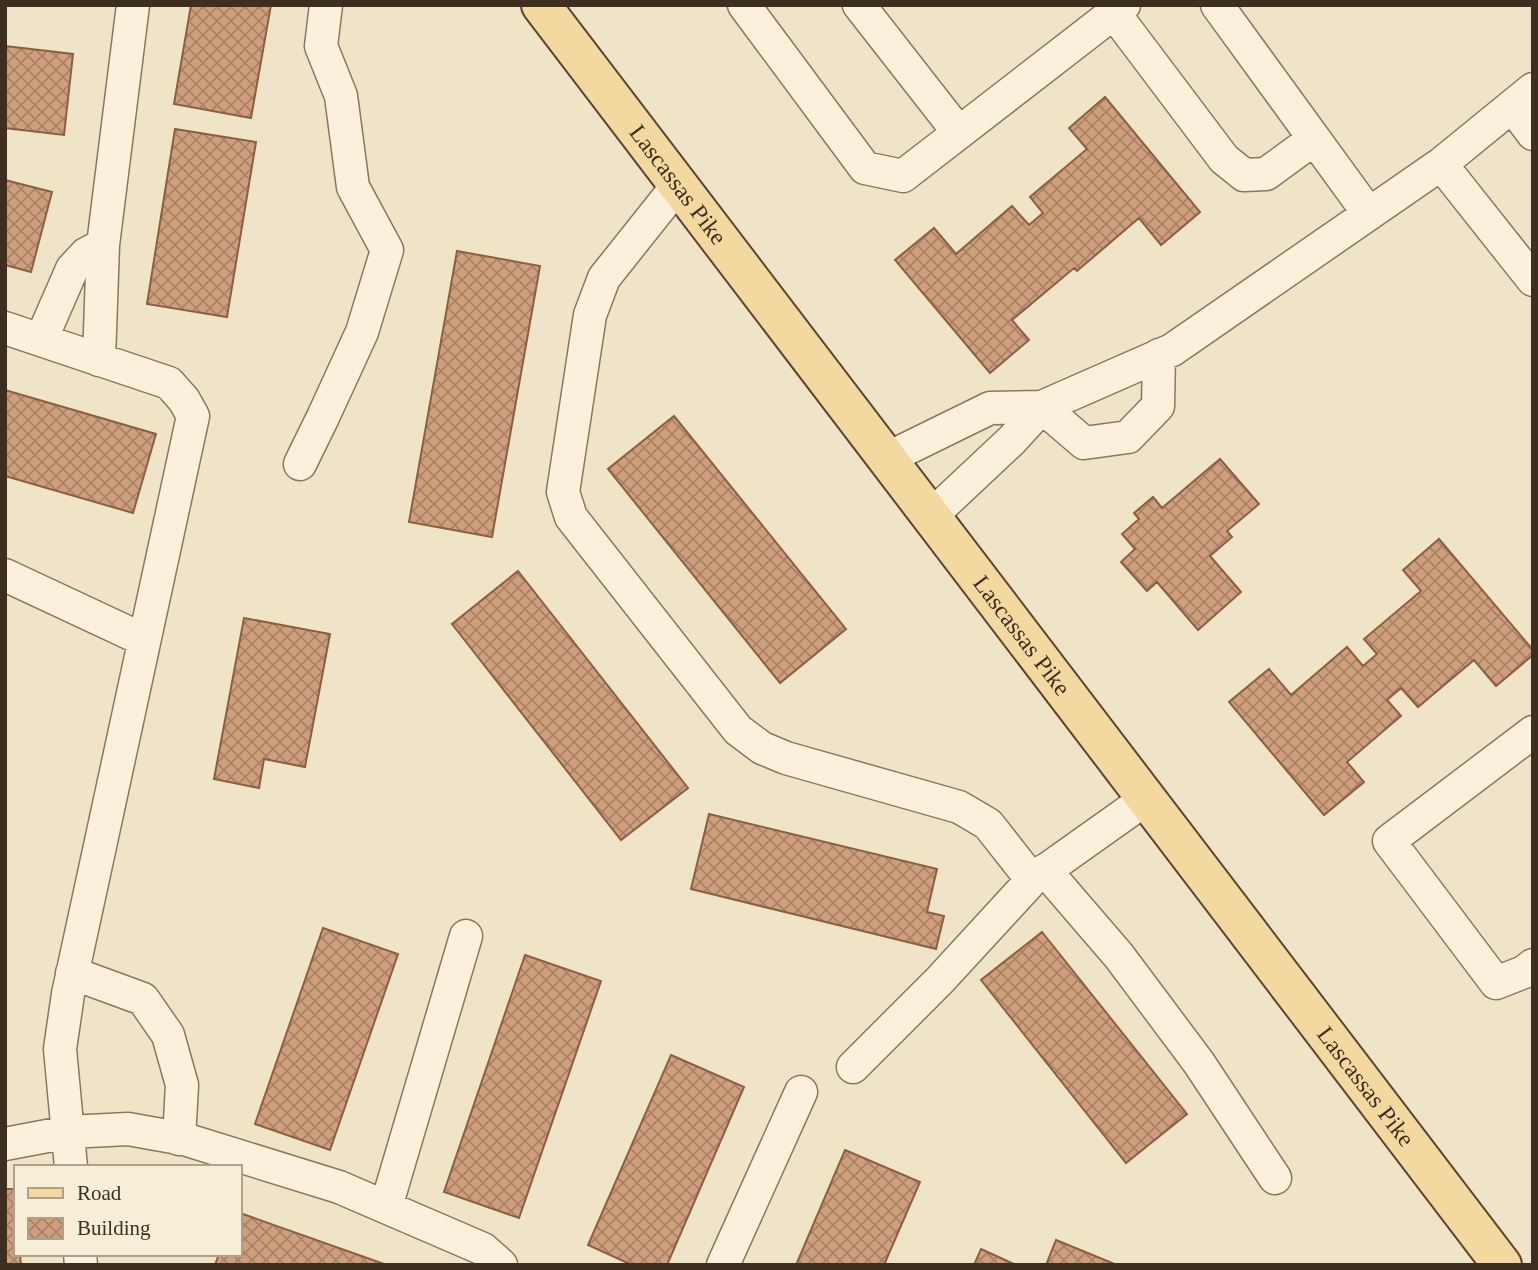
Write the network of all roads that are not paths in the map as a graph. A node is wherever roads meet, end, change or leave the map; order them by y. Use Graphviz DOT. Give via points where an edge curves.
graph roads {
  1 [pos="133,5"];
  2 [pos="326,5"];
  3 [pos="541,5"];
  4 [pos="744,5"];
  5 [pos="859,5"];
  6 [pos="1217,5"];
  7 [pos="1119,9"];
  8 [pos="1522,97"];
  9 [pos="959,133"];
  10 [pos="1533,134"];
  11 [pos="1314,139"];
  12 [pos="1441,164"];
  13 [pos="678,185"];
  14 [pos="1369,214"];
  15 [pos="103,245"];
  16 [pos="1533,280"];
  17 [pos="5,328"];
  18 [pos="41,340"];
  19 [pos="1159,355"];
  20 [pos="99,360"];
  21 [pos="1042,407"];
  22 [pos="888,458"];
  23 [pos="300,464"];
  24 [pos="931,516"];
  25 [pos="5,575"];
  26 [pos="144,640"];
  27 [pos="1533,732"];
  28 [pos="1146,799"];
  29 [pos="1039,875"];
  30 [pos="466,936"];
  31 [pos="1533,965"];
  32 [pos="72,973"];
  33 [pos="853,1067"];
  34 [pos="801,1092"];
  35 [pos="68,1132"];
  36 [pos="179,1139"];
  37 [pos="5,1144"];
  38 [pos="71,1165"];
  39 [pos="1275,1178"];
  40 [pos="386,1207"];
  41 [pos="501,1265"];
  42 [pos="723,1265"];
  43 [pos="1502,1265"];
  1 -- 15 [label="lane"];
  2 -- 23 [label="lane" via="321,46 341,96 354,187 387,250 362,332"];
  3 -- 13 [label="main road, Lascassas Pike"];
  4 -- 9 [label="lane" via="865,168 903,176"];
  5 -- 9 [label="lane"];
  6 -- 11 [label="lane"];
  7 -- 9 [label="lane"];
  7 -- 11 [label="lane" via="1224,159 1244,175 1266,174"];
  8 -- 10 [label="lane"];
  8 -- 12 [label="lane"];
  11 -- 14 [label="lane"];
  12 -- 14 [label="lane"];
  12 -- 16 [label="lane"];
  13 -- 22 [label="main road, Lascassas Pike"];
  13 -- 29 [label="lane" via="604,278 590,315 563,492 571,517 738,730 786,758 959,807 988,824"];
  14 -- 19 [label="lane"];
  15 -- 18 [label="lane" via="72,269"];
  15 -- 20 [label="lane"];
  17 -- 18 [label="lane"];
  18 -- 20 [label="lane"];
  19 -- 21 [label="lane"];
  19 -- 21 [label="lane" via="1158,405 1128,438 1084,443"];
  20 -- 26 [label="lane" via="169,383 193,416"];
  21 -- 22 [label="lane" via="990,408"];
  21 -- 24 [label="lane"];
  22 -- 24 [label="main road, Lascassas Pike"];
  24 -- 28 [label="main road, Lascassas Pike"];
  25 -- 26 [label="lane"];
  26 -- 32 [label="lane"];
  27 -- 31 [label="lane" via="1390,841 1496,983"];
  28 -- 29 [label="lane"];
  28 -- 43 [label="main road, Lascassas Pike"];
  29 -- 33 [label="lane"];
  29 -- 39 [label="lane" via="1119,956 1199,1063"];
  30 -- 40 [label="lane"];
  32 -- 35 [label="lane" via="60,1049"];
  32 -- 36 [label="lane" via="143,999 168,1035 182,1085"];
  34 -- 42 [label="lane"];
  35 -- 36 [label="lane" via="128,1129"];
  35 -- 37 [label="lane"];
  35 -- 38 [label="lane"];
  36 -- 40 [label="lane" via="339,1187"];
  40 -- 41 [label="lane" via="483,1249"];
}
